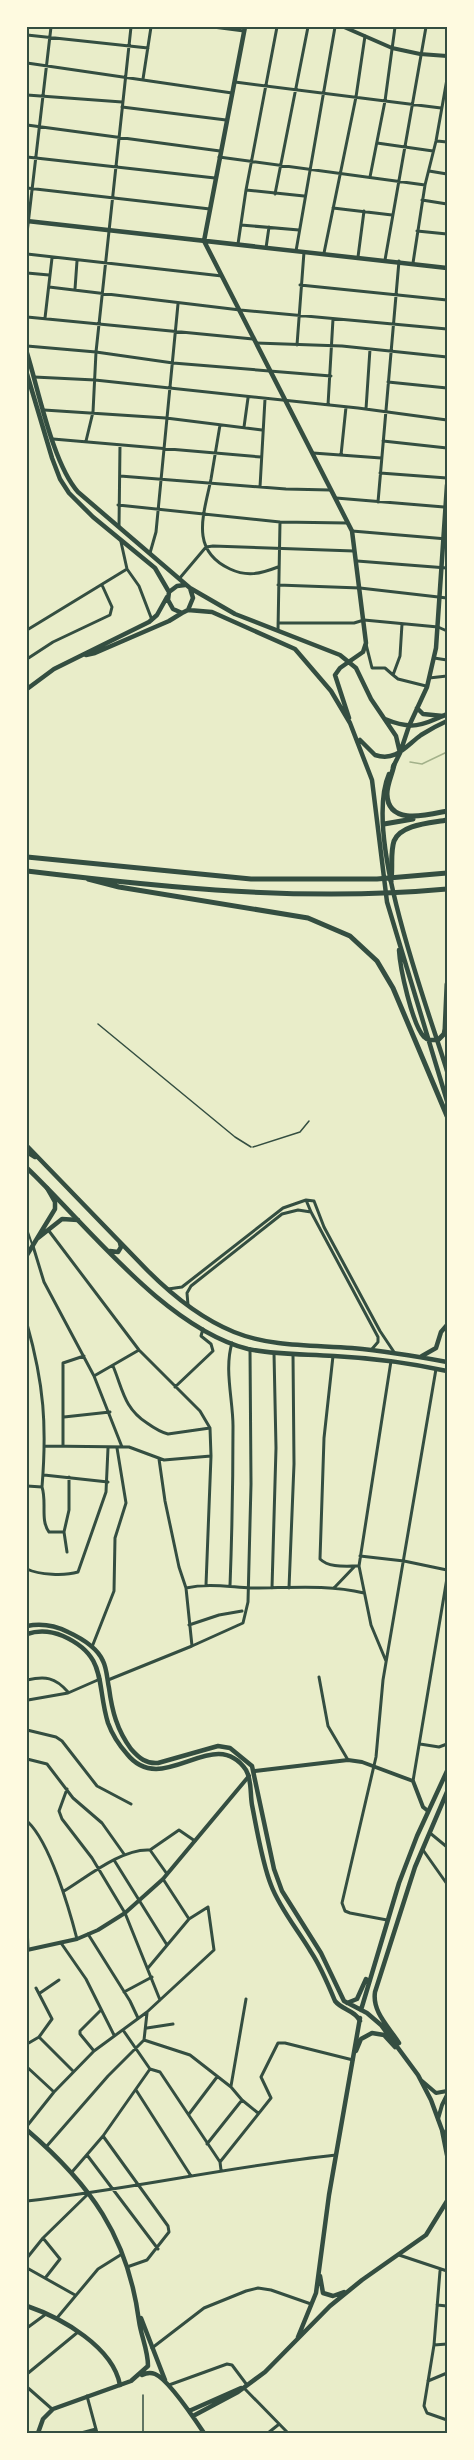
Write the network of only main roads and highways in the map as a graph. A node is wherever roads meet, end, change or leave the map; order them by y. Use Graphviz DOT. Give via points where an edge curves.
graph roads {
  1 [pos="244,29"];
  2 [pos="28,221"];
  3 [pos="204,241"];
  4 [pos="447,268"];
  5 [pos="27,353"];
  6 [pos="27,374"];
  7 [pos="447,485"];
  8 [pos="445,510"];
  9 [pos="445,539"];
  10 [pos="187,586"];
  11 [pos="168,595"];
  12 [pos="188,610"];
  13 [pos="182,613"];
  14 [pos="83,656"];
  15 [pos="350,662"];
  16 [pos="27,689"];
  17 [pos="417,708"];
  18 [pos="445,715"];
  19 [pos="383,718"];
  20 [pos="447,721"];
  21 [pos="350,723"];
  22 [pos="409,726"];
  23 [pos="354,733"];
  24 [pos="400,753"];
  25 [pos="394,765"];
  26 [pos="447,811"];
  27 [pos="432,814"];
  28 [pos="447,820"];
  29 [pos="384,824"];
  30 [pos="378,828"];
  31 [pos="27,857"];
  32 [pos="27,872"];
  33 [pos="446,874"];
  34 [pos="88,879"];
  35 [pos="390,882"];
  36 [pos="446,889"];
  37 [pos="399,941"];
  38 [pos="447,987"];
  39 [pos="433,1023"];
  40 [pos="417,1024"];
  41 [pos="425,1029"];
  42 [pos="429,1040"];
  43 [pos="438,1040"];
  44 [pos="447,1071"];
  45 [pos="447,1101"];
  46 [pos="447,1116"];
  47 [pos="27,1146"];
  48 [pos="27,1152"];
  49 [pos="40,1160"];
  50 [pos="27,1168"];
  51 [pos="46,1186"];
  52 [pos="80,1220"];
  53 [pos="38,1238"];
  54 [pos="120,1242"];
  55 [pos="30,1245"];
  56 [pos="103,1246"];
  57 [pos="27,1255"];
  58 [pos="447,1325"];
  59 [pos="421,1357"];
  60 [pos="447,1362"];
  61 [pos="447,1371"];
  62 [pos="27,1626"];
  63 [pos="27,1634"];
  64 [pos="255,1771"];
  65 [pos="447,1771"];
  66 [pos="249,1776"];
  67 [pos="447,1792"];
  68 [pos="428,1811"];
  69 [pos="436,1816"];
  70 [pos="371,1972"];
  71 [pos="346,2003"];
  72 [pos="362,2009"];
  73 [pos="360,2021"];
  74 [pos="355,2052"];
  75 [pos="404,2054"];
  76 [pos="27,2128"];
  77 [pos="441,2130"];
  78 [pos="447,2138"];
  79 [pos="447,2156"];
  80 [pos="446,2204"];
  81 [pos="320,2266"];
  82 [pos="354,2286"];
  83 [pos="27,2306"];
  84 [pos="139,2313"];
  85 [pos="298,2337"];
  86 [pos="145,2346"];
  87 [pos="152,2348"];
  88 [pos="139,2376"];
  89 [pos="120,2385"];
  90 [pos="168,2385"];
  91 [pos="191,2414"];
  92 [pos="38,2433"];
  93 [pos="204,2433"];
  1 -- 3 [label="main road"];
  2 -- 3 [label="main road"];
  3 -- 4 [label="main road"];
  3 -- 15 [label="main road" via="352,531 366,643 363,652"];
  5 -- 10 [label="main road" via="70,483"];
  6 -- 11 [label="main road" via="60,479 81,504 156,568"];
  7 -- 8 [label="main road"];
  8 -- 9 [label="main road"];
  9 -- 17 [label="main road" via="434,658"];
  10 -- 11 [label="main road" via="177,586"];
  10 -- 12 [label="main road" via="193,598"];
  10 -- 15 [label="main road" via="228,610"];
  11 -- 13 [label="main road" via="173,609"];
  11 -- 14 [label="main road" via="152,620"];
  12 -- 13 [label="main road"];
  12 -- 21 [label="main road" via="218,614 296,649 332,691"];
  13 -- 14 [label="main road"];
  14 -- 16 [label="main road" via="46,674"];
  15 -- 19 [label="main road"];
  15 -- 21 [label="main road" via="335,675"];
  17 -- 18 [label="main road" via="427,715"];
  17 -- 22 [label="main road"];
  18 -- 22 [label="main road" via="424,725"];
  19 -- 22 [label="main road"];
  19 -- 24 [label="main road" via="396,736"];
  20 -- 24 [label="main road" via="424,733"];
  21 -- 23 [label="main road"];
  22 -- 24 [label="main road"];
  23 -- 24 [label="main road" via="375,755"];
  23 -- 30 [label="main road" via="372,780"];
  24 -- 25 [label="main road"];
  25 -- 27 [label="highway" via="387,794 391,808 402,816"];
  25 -- 29 [label="main road" via="383,790"];
  26 -- 27 [label="highway"];
  27 -- 29 [label="highway"];
  28 -- 35 [label="highway" via="412,828 397,837"];
  29 -- 30 [label="main road"];
  29 -- 35 [label="main road"];
  30 -- 37 [label="main road" via="385,892"];
  31 -- 33 [label="highway" via="240,878 391,879"];
  32 -- 34 [label="highway"];
  34 -- 36 [label="highway" via="232,892 395,894"];
  34 -- 46 [label="highway" via="308,918 350,936 376,961 393,988"];
  35 -- 39 [label="main road"];
  37 -- 40 [label="main road" via="401,971"];
  37 -- 41 [label="main road"];
  38 -- 43 [label="highway" via="445,1029"];
  39 -- 41 [label="main road"];
  39 -- 43 [label="main road"];
  40 -- 41 [label="main road"];
  40 -- 42 [label="main road"];
  41 -- 42 [label="main road"];
  42 -- 43 [label="main road"];
  42 -- 45 [label="main road"];
  43 -- 44 [label="main road"];
  47 -- 49 [label="main road"];
  48 -- 49 [label="main road"];
  49 -- 54 [label="main road"];
  50 -- 51 [label="main road"];
  51 -- 52 [label="main road"];
  51 -- 53 [label="main road" via="55,1209"];
  52 -- 53 [label="main road" via="62,1219"];
  52 -- 56 [label="main road"];
  53 -- 55 [label="main road"];
  54 -- 56 [label="main road" via="116,1253"];
  54 -- 59 [label="main road" via="188,1305 249,1337"];
  55 -- 57 [label="main road"];
  56 -- 61 [label="main road" via="147,1289 203,1329 232,1343 274,1353 391,1361"];
  58 -- 59 [label="main road" via="436,1348"];
  59 -- 60 [label="main road"];
  62 -- 64 [label="main road" via="54,1626 92,1647 103,1661 115,1721 141,1759 158,1763 218,1746 230,1748"];
  63 -- 66 [label="main road" via="51,1632 79,1645 96,1662 110,1728 138,1765 161,1769 219,1754 230,1756"];
  64 -- 66 [label="main road"];
  64 -- 71 [label="main road" via="279,1885"];
  65 -- 68 [label="main road"];
  66 -- 73 [label="main road" via="252,1806 272,1888 316,1959 335,2001 355,2013"];
  67 -- 69 [label="main road"];
  68 -- 69 [label="main road"];
  68 -- 70 [label="main road"];
  69 -- 75 [label="main road" via="374,1999"];
  70 -- 71 [label="main road" via="357,1999"];
  70 -- 72 [label="main road"];
  71 -- 72 [label="main road"];
  72 -- 73 [label="main road"];
  72 -- 75 [label="main road"];
  73 -- 74 [label="main road"];
  74 -- 75 [label="main road" via="364,2037 377,2032"];
  74 -- 81 [label="main road"];
  75 -- 77 [label="main road" via="422,2081"];
  76 -- 84 [label="main road" via="72,2172 116,2237"];
  77 -- 78 [label="main road"];
  77 -- 79 [label="main road"];
  80 -- 82 [label="main road" via="426,2235"];
  81 -- 82 [label="main road" via="323,2293 336,2295"];
  81 -- 85 [label="main road" via="313,2304"];
  82 -- 85 [label="main road"];
  83 -- 89 [label="main road" via="78,2332 114,2365"];
  84 -- 86 [label="main road"];
  84 -- 87 [label="main road"];
  85 -- 91 [label="main road" via="272,2366 245,2387"];
  86 -- 87 [label="main road"];
  86 -- 88 [label="main road" via="148,2366"];
  87 -- 90 [label="main road"];
  88 -- 89 [label="main road"];
  88 -- 90 [label="main road" via="155,2374"];
  89 -- 92 [label="main road" via="52,2409"];
  90 -- 91 [label="main road"];
  91 -- 93 [label="main road"];
}
